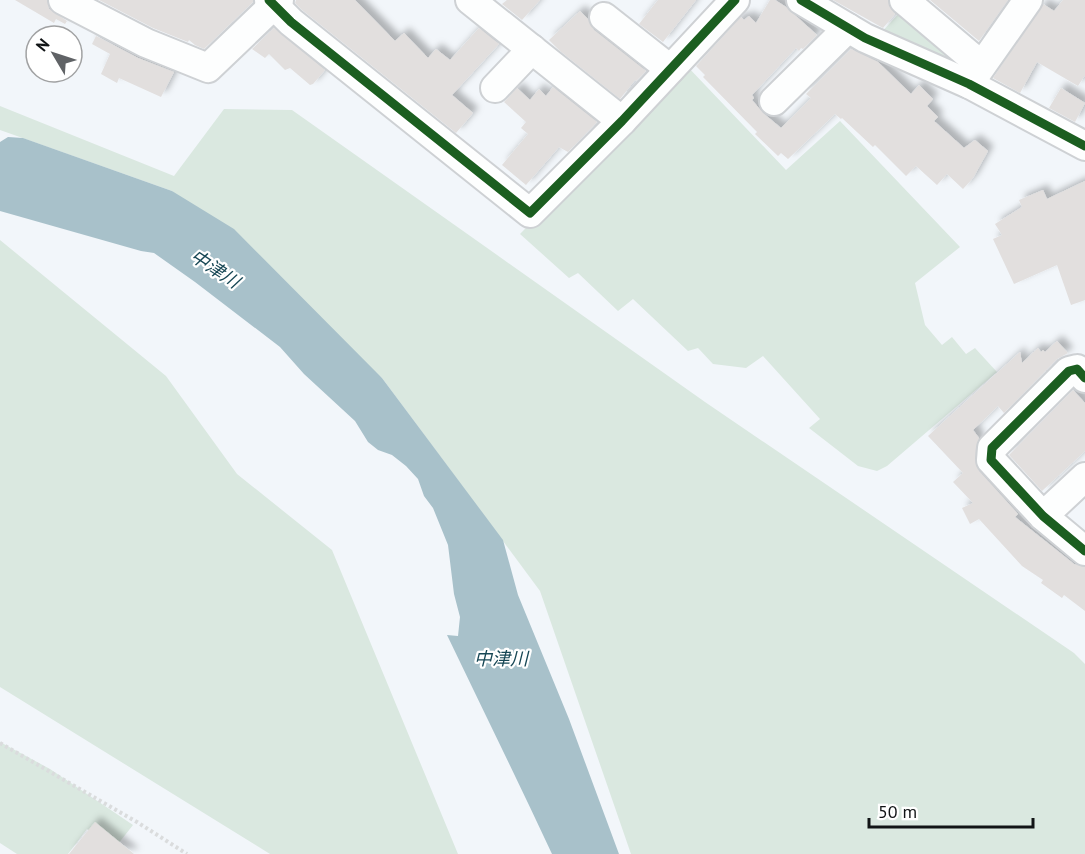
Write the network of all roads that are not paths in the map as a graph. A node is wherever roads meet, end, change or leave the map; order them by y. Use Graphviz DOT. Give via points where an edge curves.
graph roads {
  1 [pos="63,0"];
  2 [pos="470,0"];
  3 [pos="735,0"];
  4 [pos="801,0"];
  5 [pos="904,0"];
  6 [pos="1028,0"];
  7 [pos="274,2"];
  8 [pos="604,18"];
  9 [pos="848,28"];
  10 [pos="532,49"];
  11 [pos="670,69"];
  12 [pos="975,75"];
  13 [pos="495,88"];
  14 [pos="786,98"];
  15 [pos="622,121"];
  16 [pos="1083,140"];
  17 [pos="1085,378"];
  18 [pos="1085,477"];
  19 [pos="1043,516"];
  20 [pos="1085,551"];
  1 -- 7 [label="street" via="146,43 208,68"];
  2 -- 10 [label="street"];
  3 -- 11 [label="street"];
  4 -- 9 [label="street"];
  5 -- 12 [label="street"];
  6 -- 12 [label="street"];
  7 -- 15 [label="street" via="291,22 530,213"];
  8 -- 11 [label="street"];
  9 -- 12 [label="street" via="865,38"];
  9 -- 14 [label="street"];
  10 -- 13 [label="street"];
  10 -- 15 [label="street"];
  11 -- 15 [label="street"];
  12 -- 16 [label="street"];
  17 -- 19 [label="street" via="1077,369 1069,371 993,448 991,460"];
  18 -- 19 [label="street"];
  19 -- 20 [label="street"];
}
